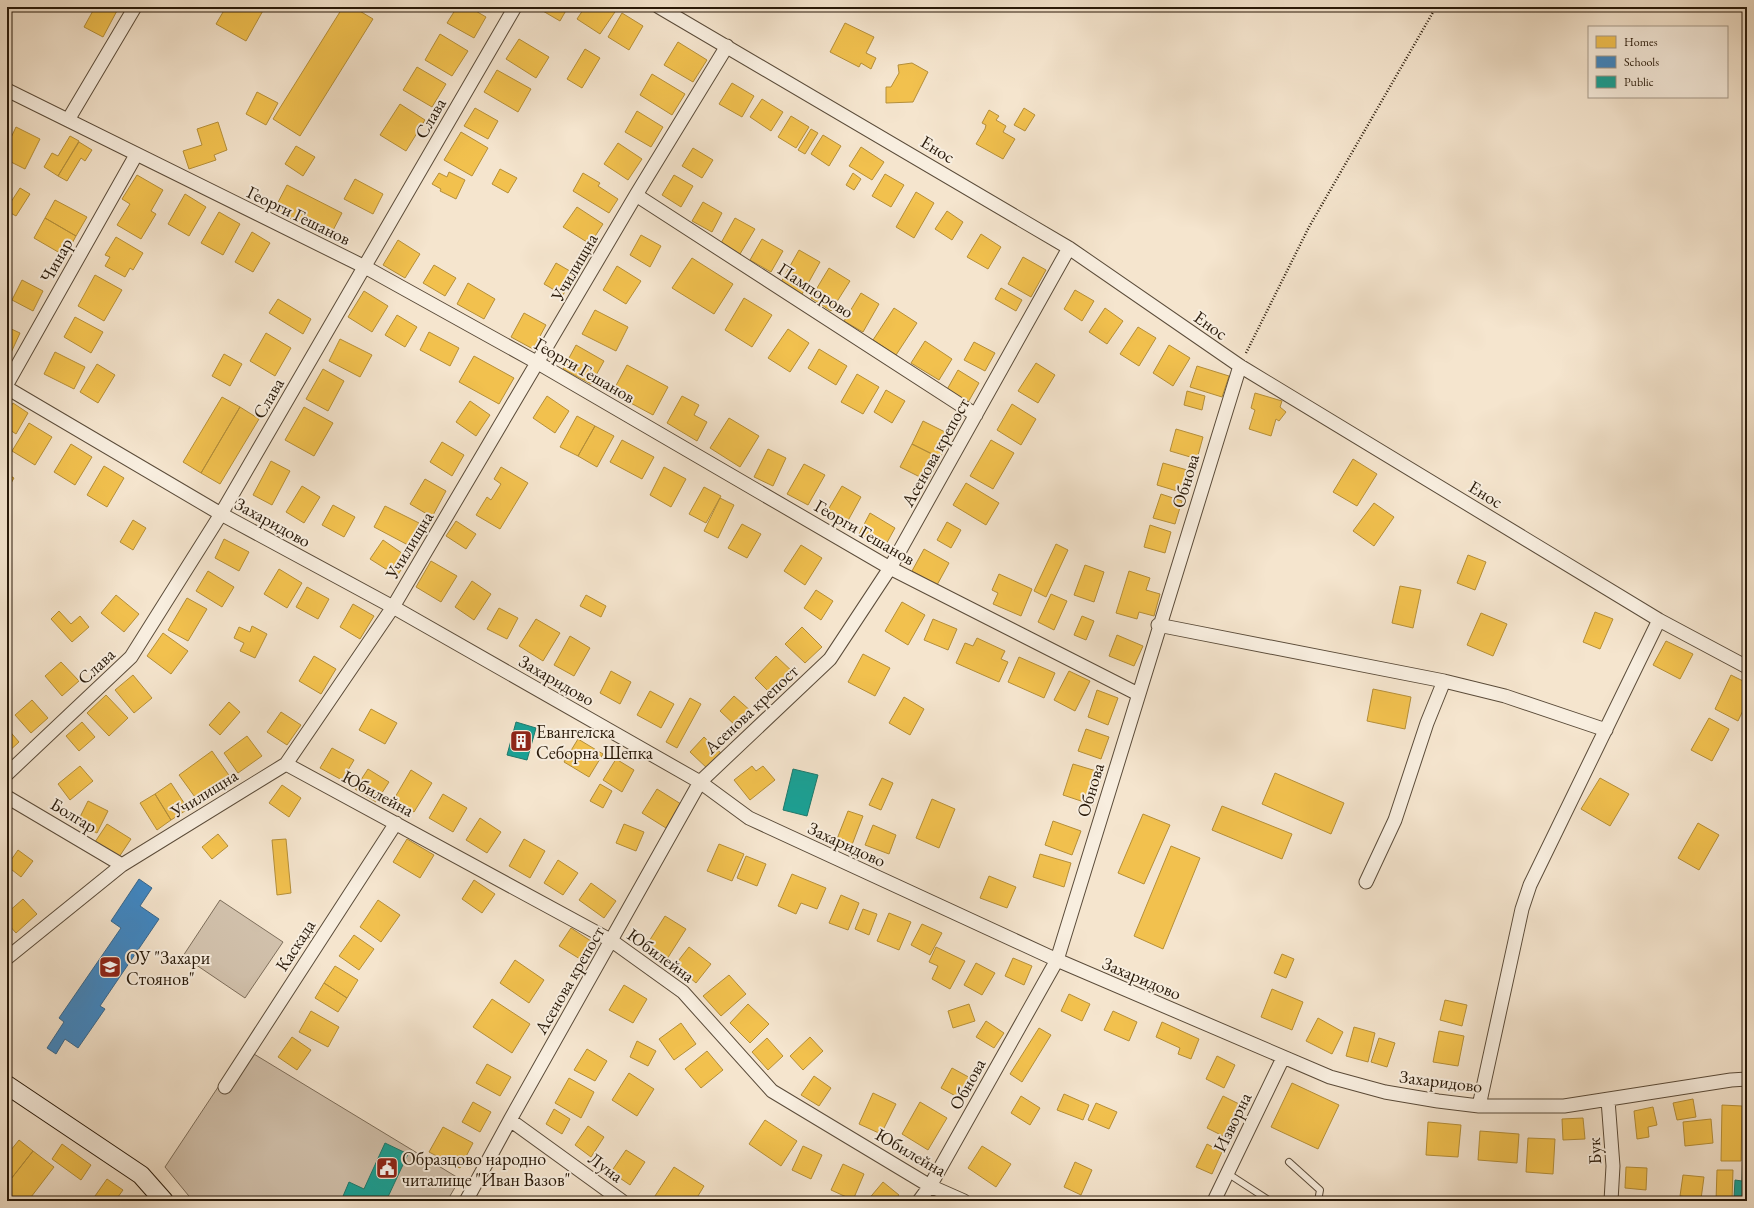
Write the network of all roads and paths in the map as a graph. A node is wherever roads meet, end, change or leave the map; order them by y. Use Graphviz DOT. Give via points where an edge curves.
graph roads {
  1 [pos="135,7"];
  2 [pos="515,7"];
  3 [pos="659,7"];
  4 [pos="1436,7"];
  5 [pos="727,46"];
  6 [pos="7,90"];
  7 [pos="68,120"];
  8 [pos="136,155"];
  9 [pos="636,195"];
  10 [pos="1069,248"];
  11 [pos="365,267"];
  12 [pos="538,363"];
  13 [pos="1240,366"];
  14 [pos="7,384"];
  15 [pos="7,388"];
  16 [pos="976,415"];
  17 [pos="221,514"];
  18 [pos="890,568"];
  19 [pos="393,607"];
  20 [pos="1659,620"];
  21 [pos="1158,625"];
  22 [pos="1744,663"];
  23 [pos="1444,681"];
  24 [pos="1138,694"];
  25 [pos="1606,730"];
  26 [pos="286,764"];
  27 [pos="7,774"];
  28 [pos="700,782"];
  29 [pos="7,797"];
  30 [pos="396,823"];
  31 [pos="122,865"];
  32 [pos="1366,882"];
  33 [pos="612,941"];
  34 [pos="7,958"];
  35 [pos="1057,960"];
  36 [pos="1283,1058"];
  37 [pos="1747,1079"];
  38 [pos="7,1085"];
  39 [pos="225,1087"];
  40 [pos="1608,1100"];
  41 [pos="1479,1106"];
  42 [pos="510,1120"];
  43 [pos="1289,1162"];
  44 [pos="1227,1173"];
  45 [pos="930,1186"];
  46 [pos="164,1201"];
  47 [pos="466,1201"];
  48 [pos="622,1201"];
  49 [pos="919,1201"];
  50 [pos="964,1201"];
  51 [pos="1214,1201"];
  52 [pos="1270,1201"];
  53 [pos="1318,1201"];
  54 [pos="1612,1201"];
  1 -- 7 [label="street"];
  2 -- 11 [label="street, Слава"];
  3 -- 5 [label="street, Енос"];
  4 -- 13 [label="path" via="1309,227"];
  5 -- 9 [label="street, Училищна"];
  5 -- 10 [label="street, Енос"];
  6 -- 7 [label="street, Георги Гешанов"];
  7 -- 8 [label="street, Георги Гешанов"];
  8 -- 11 [label="street, Георги Гешанов"];
  8 -- 14 [label="street, Чинар"];
  9 -- 12 [label="street, Училищна"];
  9 -- 16 [label="street, Пампорово"];
  10 -- 13 [label="street, Енос"];
  10 -- 16 [label="street, Асенова крепост"];
  11 -- 12 [label="street, Георги Гешанов"];
  11 -- 17 [label="street, Слава"];
  12 -- 18 [label="street, Георги Гешанов"];
  12 -- 19 [label="street, Училищна"];
  13 -- 20 [label="street, Енос"];
  13 -- 21 [label="street, Обнова"];
  15 -- 17 [label="street, Захаридово"];
  16 -- 18 [label="street, Асенова крепост"];
  17 -- 19 [label="street, Захаридово"];
  17 -- 27 [label="street, Слава" via="131,657"];
  18 -- 24 [label="street, Георги Гешанов"];
  18 -- 28 [label="street, Асенова крепост" via="830,659"];
  19 -- 26 [label="street, Училищна"];
  19 -- 28 [label="street, Захаридово"];
  20 -- 22 [label="street, Енос"];
  20 -- 25 [label="street"];
  21 -- 23 [label="street"];
  21 -- 24 [label="street, Обнова"];
  23 -- 25 [label="street" via="1505,696"];
  23 -- 32 [label="street" via="1427,723 1395,820"];
  24 -- 35 [label="street, Обнова"];
  25 -- 41 [label="street" via="1530,885 1522,909"];
  26 -- 30 [label="street, Юбилейна"];
  26 -- 31 [label="street, Училищна"];
  28 -- 33 [label="street, Асенова крепост"];
  28 -- 35 [label="street, Захаридово" via="749,818"];
  29 -- 31 [label="street, Болгар"];
  30 -- 33 [label="street, Юбилейна"];
  30 -- 39 [label="street, Каскада"];
  31 -- 34 [label="street, Училищна"];
  33 -- 42 [label="street, Асенова крепост"];
  33 -- 45 [label="street, Юбилейна" via="683,992 772,1091"];
  35 -- 36 [label="street, Захаридово"];
  35 -- 45 [label="street, Обнова"];
  36 -- 41 [label="street, Захаридово" via="1330,1077 1385,1092"];
  36 -- 44 [label="street, Изворна"];
  37 -- 40 [label="street, Захаридово"];
  38 -- 46 [label="main road" via="141,1175"];
  40 -- 41 [label="street, Захаридово" via="1564,1106"];
  40 -- 54 [label="street, Бук" via="1613,1166"];
  42 -- 47 [label="street, Асенова крепост"];
  42 -- 48 [label="street, Луна"];
  43 -- 53 [label="lane" via="1320,1190"];
  44 -- 51 [label="street, Изворна"];
  44 -- 52 [label="lane"];
  45 -- 49 [label="street, Обнова"];
  45 -- 50 [label="street, Юбилейна"];
}
